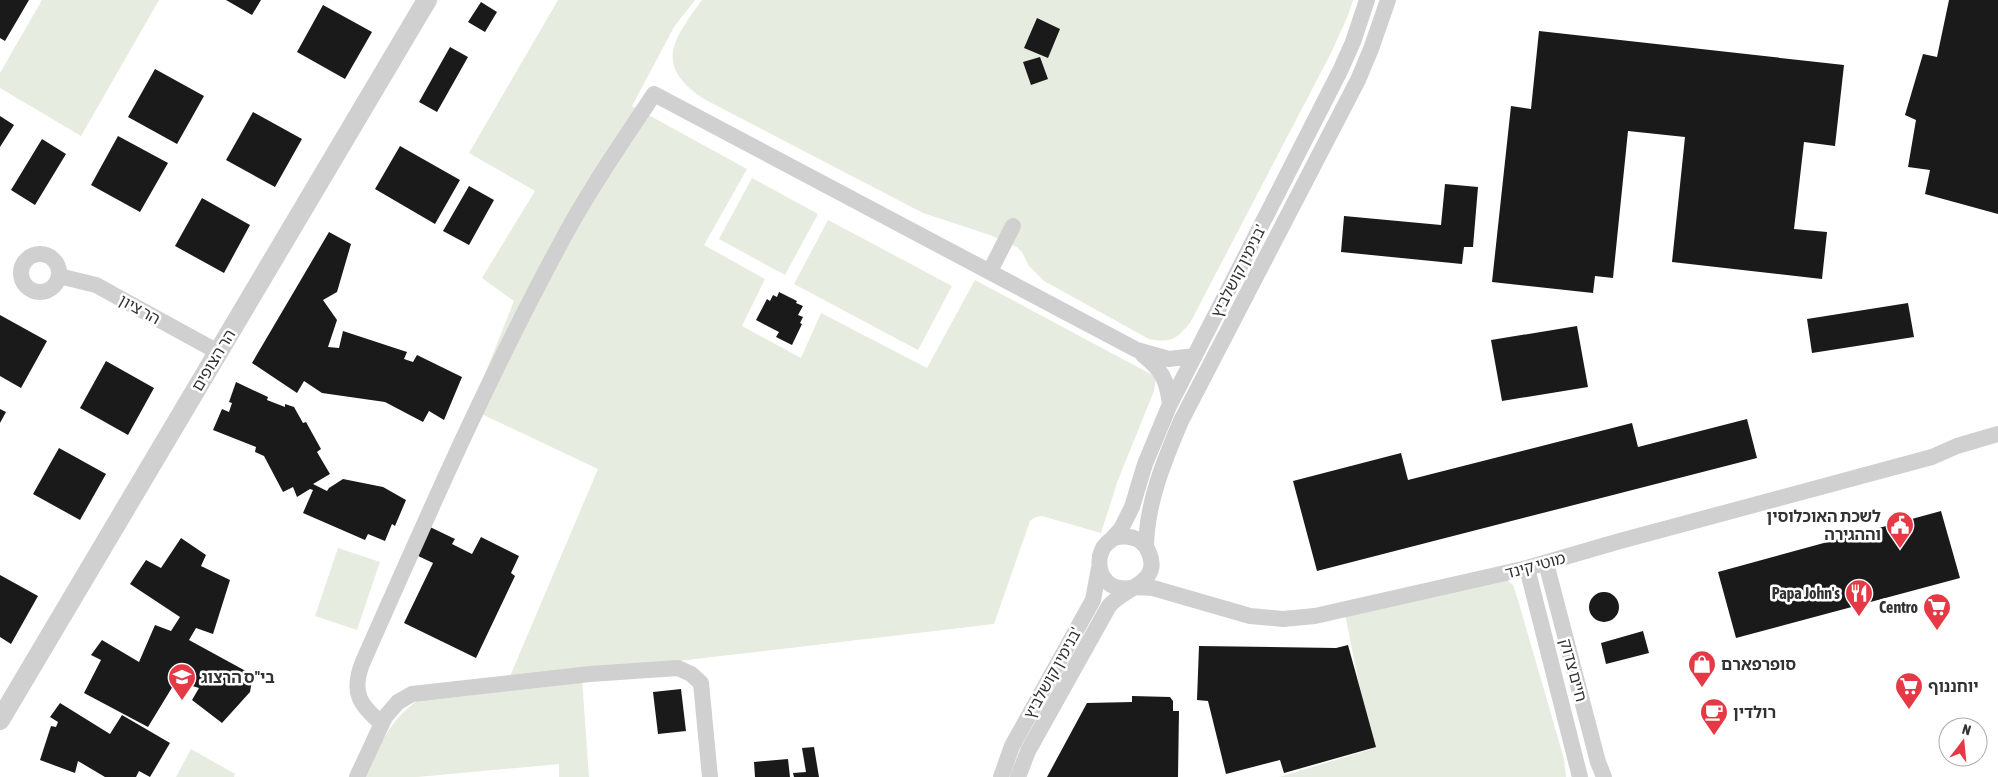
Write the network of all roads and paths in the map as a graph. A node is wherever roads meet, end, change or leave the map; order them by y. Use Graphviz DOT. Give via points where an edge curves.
graph roads {
  1 [pos="427,0"];
  2 [pos="1367,0"];
  3 [pos="1388,0"];
  4 [pos="1013,226"];
  5 [pos="990,271"];
  6 [pos="59,276"];
  7 [pos="1138,350"];
  8 [pos="218,352"];
  9 [pos="1195,356"];
  10 [pos="1170,404"];
  11 [pos="1998,434"];
  12 [pos="1998,446"];
  13 [pos="1932,457"];
  14 [pos="1109,542"];
  15 [pos="1146,546"];
  16 [pos="1546,562"];
  17 [pos="1099,568"];
  18 [pos="1528,568"];
  19 [pos="1133,587"];
  20 [pos="0,720"];
  21 [pos="382,724"];
  22 [pos="357,777"];
  23 [pos="710,777"];
  24 [pos="1001,777"];
  25 [pos="1018,777"];
  26 [pos="1580,777"];
  27 [pos="1604,777"];
  1 -- 8 [label="street, הר הצופים"];
  2 -- 9 [label="street, בנימין קושלביץ'" via="1340,71"];
  3 -- 15 [label="street, בנימין קושלביץ'" via="1358,80 1163,463"];
  4 -- 5 [label="street"];
  5 -- 7 [label="street"];
  5 -- 21 [label="street" via="654,94 584,202 535,290 452,463 362,664 357,690 367,711"];
  6 -- 8 [label="street, הר ציון" via="96,285"];
  7 -- 9 [label="street" via="1169,359"];
  7 -- 10 [label="street" via="1154,363 1166,381"];
  8 -- 20 [label="street, הר הצופים"];
  9 -- 10 [label="street, בנימין קושלביץ'"];
  10 -- 14 [label="street, בנימין קושלביץ'" via="1132,507 1121,529"];
  11 -- 13 [label="street, מוטי קינד"];
  12 -- 13 [label="street, מוטי קינד"];
  13 -- 16 [label="street, מוטי קינד"];
  14 -- 15 [label="street" via="1126,536"];
  14 -- 17 [label="street" via="1100,554"];
  15 -- 19 [label="street" via="1151,556 1150,572 1144,581"];
  16 -- 18 [label="street, מוטי קינד"];
  16 -- 27 [label="street, חיים צדוק"];
  17 -- 19 [label="street" via="1111,585"];
  17 -- 24 [label="street, בנימין קושלביץ'" via="1093,600 1012,746"];
  18 -- 19 [label="street, מוטי קינד" via="1346,610 1289,618 1244,614 1153,588"];
  18 -- 26 [label="street, חיים צדוק"];
  19 -- 25 [label="street, בנימין קושלביץ'" via="1118,596 1108,609 1028,751"];
  21 -- 22 [label="street"];
  21 -- 23 [label="street" via="398,702 412,694 590,674 678,668 700,683"];
}
